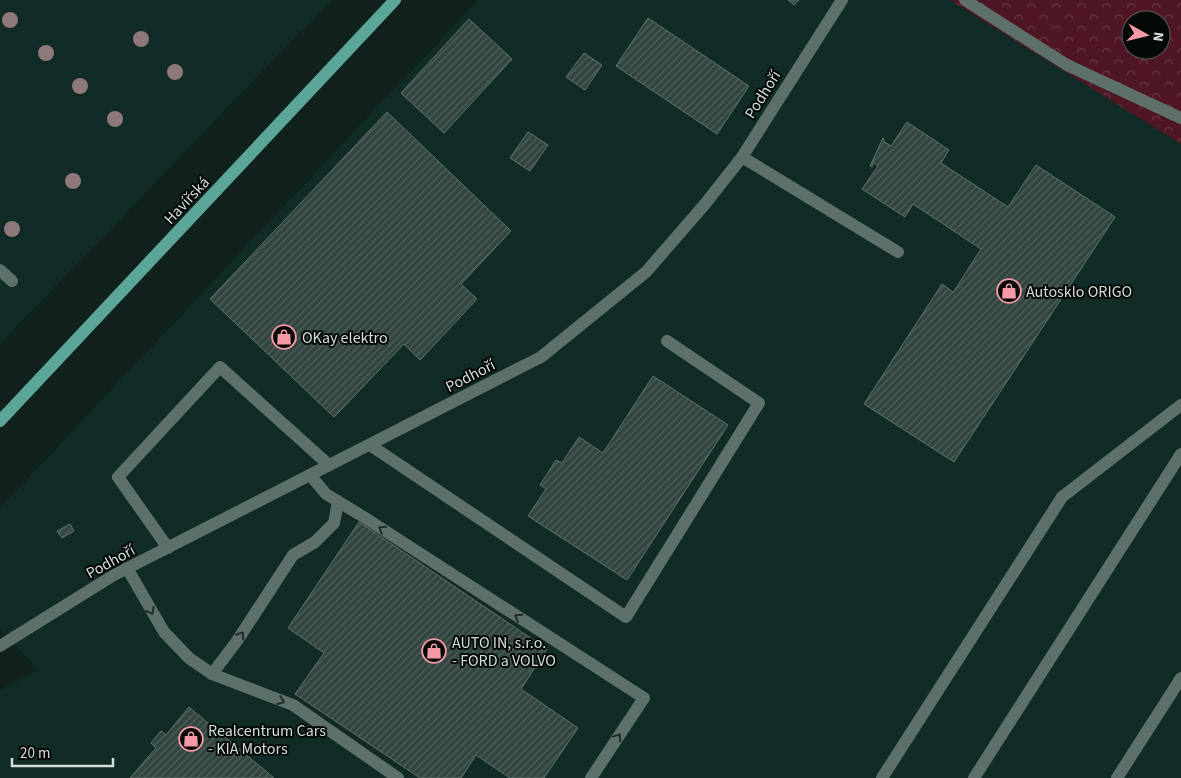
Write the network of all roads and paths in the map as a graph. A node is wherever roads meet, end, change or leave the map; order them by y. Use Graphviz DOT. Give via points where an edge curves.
graph roads {
  1 [pos="395,0"];
  2 [pos="842,0"];
  3 [pos="964,0"];
  4 [pos="1181,118"];
  5 [pos="742,157"];
  6 [pos="898,252"];
  7 [pos="0,270"];
  8 [pos="12,281"];
  9 [pos="667,341"];
  10 [pos="1181,405"];
  11 [pos="0,421"];
  12 [pos="370,445"];
  13 [pos="1181,454"];
  14 [pos="329,465"];
  15 [pos="310,475"];
  16 [pos="338,502"];
  17 [pos="168,548"];
  18 [pos="127,568"];
  19 [pos="0,646"];
  20 [pos="212,674"];
  21 [pos="1181,678"];
  22 [pos="398,778"];
  23 [pos="591,778"];
  24 [pos="882,778"];
  25 [pos="974,778"];
  26 [pos="1117,778"];
  1 -- 11 [label="main road, Havířská"];
  2 -- 5 [label="street, Podhoří"];
  3 -- 4 [label="street" via="1067,65"];
  5 -- 6 [label="street"];
  5 -- 12 [label="street, Podhoří" via="646,272 541,357"];
  7 -- 8 [label="street"];
  9 -- 12 [label="street" via="759,403 626,617"];
  10 -- 24 [label="street" via="1062,497"];
  12 -- 14 [label="street, Podhoří"];
  13 -- 25 [label="street"];
  14 -- 15 [label="street, Podhoří"];
  14 -- 17 [label="street" via="220,367 118,477"];
  15 -- 16 [label="street" via="326,494"];
  15 -- 17 [label="street, Podhoří"];
  20 -- 16 [label="street, one-way" via="293,555 314,542 334,523"];
  23 -- 16 [label="street, one-way" via="644,698"];
  17 -- 18 [label="street, Podhoří"];
  18 -- 19 [label="street, Podhoří"];
  18 -- 20 [label="street, one-way" via="164,632 189,658"];
  20 -- 22 [label="street, one-way" via="293,705"];
  21 -- 26 [label="street"];
}
